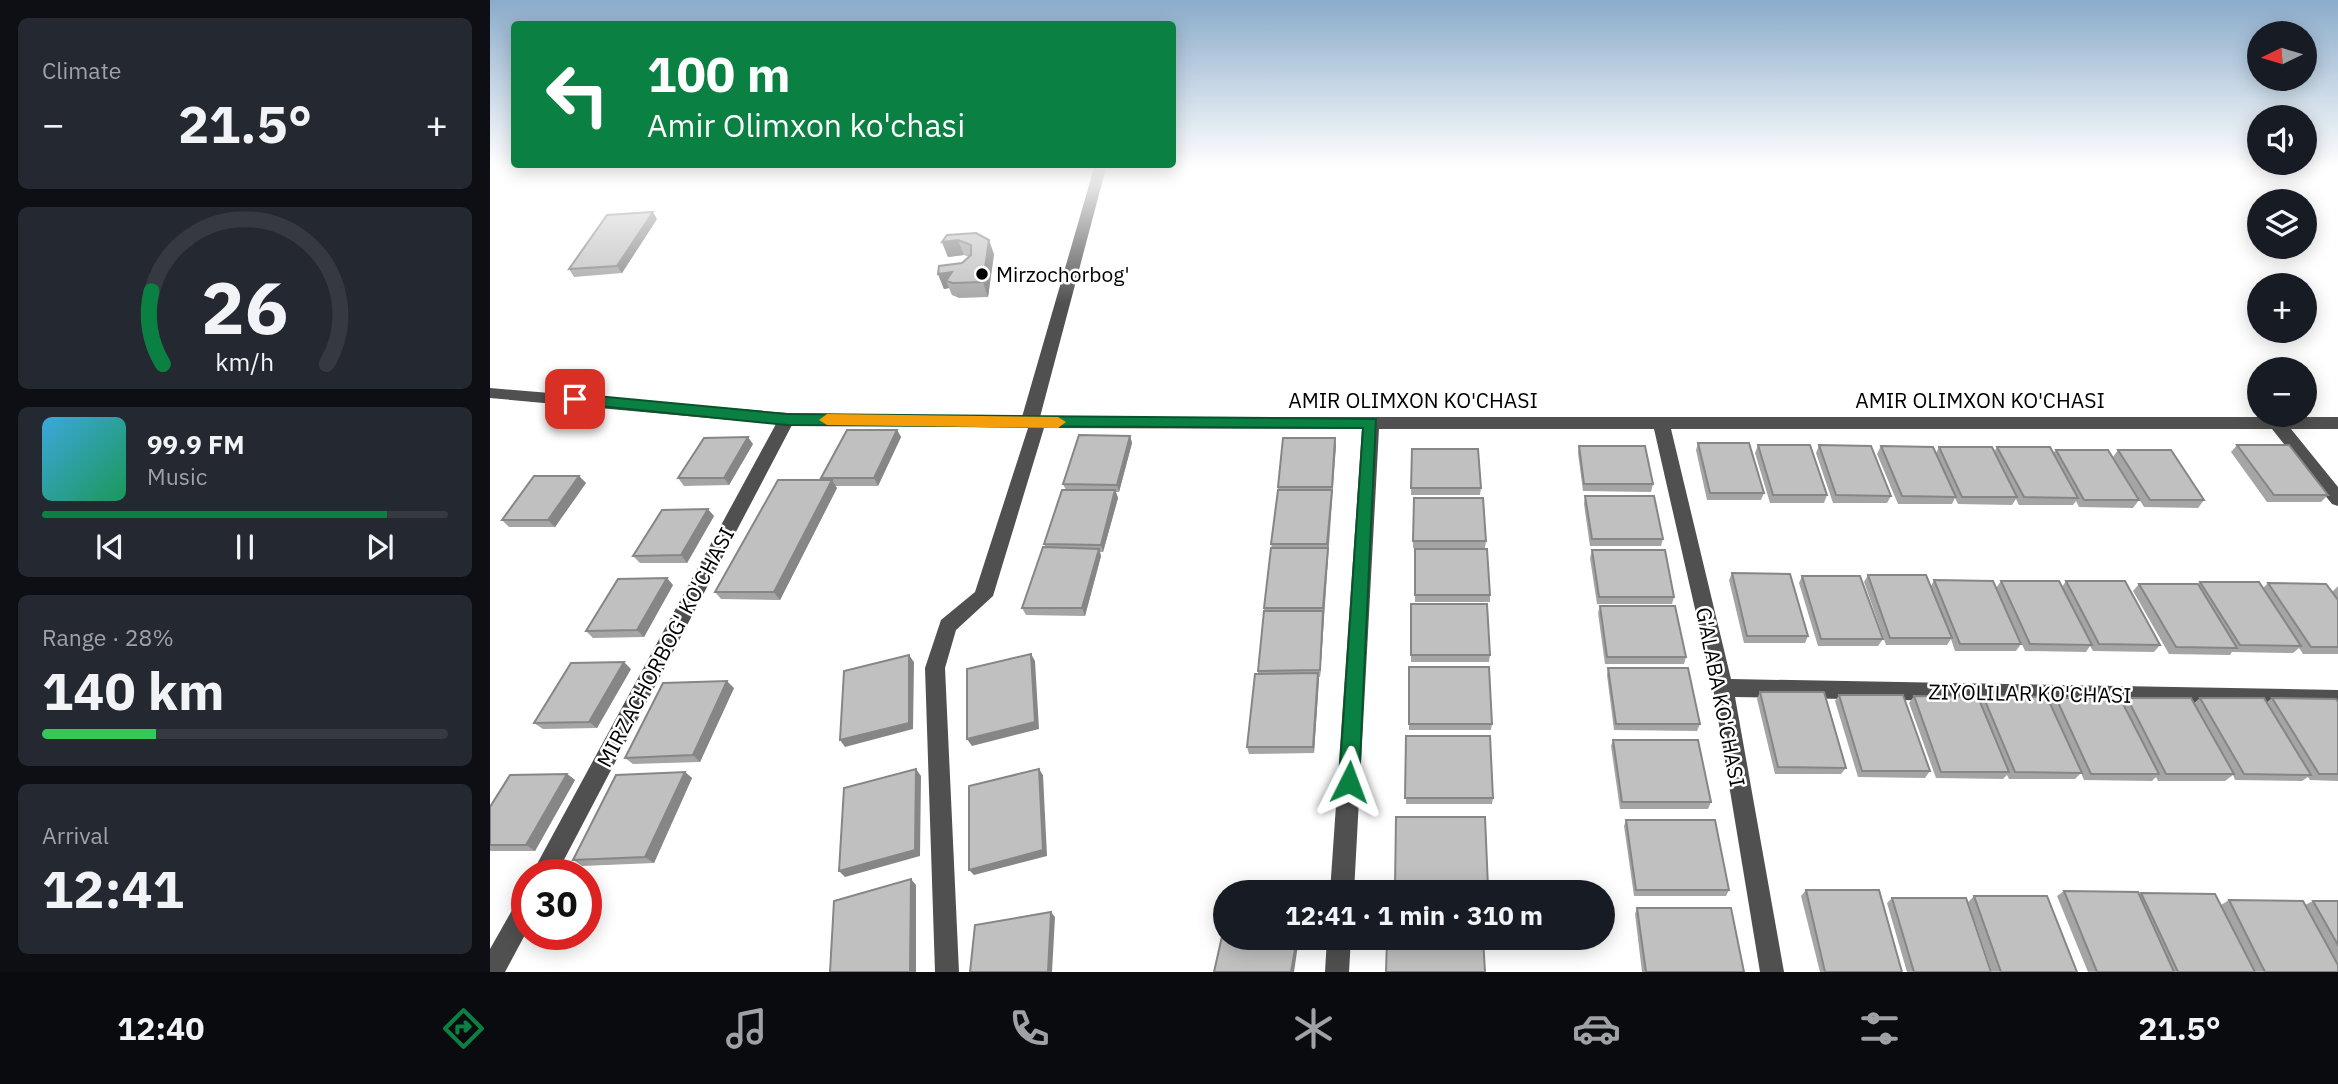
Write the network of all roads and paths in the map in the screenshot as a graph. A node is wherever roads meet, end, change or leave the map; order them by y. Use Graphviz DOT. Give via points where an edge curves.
graph roads {
  1 [pos="1088,213"];
  2 [pos="490,393"];
  3 [pos="787,419"];
  4 [pos="1033,421"];
  5 [pos="1371,423"];
  6 [pos="1661,423"];
  7 [pos="2247,423"];
  8 [pos="2317,423"];
  9 [pos="2338,423"];
  10 [pos="2280,427"];
  11 [pos="2338,499"];
  12 [pos="1723,688"];
  13 [pos="2338,699"];
  14 [pos="552,859"];
  15 [pos="1343,880"];
  16 [pos="511,935"];
  17 [pos="1338,950"];
  18 [pos="491,972"];
  19 [pos="947,972"];
  20 [pos="1337,972"];
  21 [pos="1772,972"];
  1 -- 4 [label="street"];
  2 -- 3 [label="street, AMIR OLIMXON KO'CHASI"];
  3 -- 4 [label="street, AMIR OLIMXON KO'CHASI"];
  3 -- 14 [label="street, MIRZACHORBOG' KO'CHASI"];
  4 -- 5 [label="street, AMIR OLIMXON KO'CHASI"];
  4 -- 19 [label="street" via="983,596 948,626 935,668"];
  5 -- 6 [label="street, AMIR OLIMXON KO'CHASI"];
  5 -- 15 [label="street"];
  6 -- 7 [label="street, AMIR OLIMXON KO'CHASI"];
  6 -- 12 [label="street, G'ALABA KO'CHASI"];
  8 -- 9 [label="street, AMIR OLIMXON KO'CHASI"];
  10 -- 11 [label="street"];
  12 -- 13 [label="street, ZIYOLILAR KO'CHASI"];
  12 -- 21 [label="street, G'ALABA KO'CHASI"];
  16 -- 18 [label="street"];
  17 -- 20 [label="street"];
}
